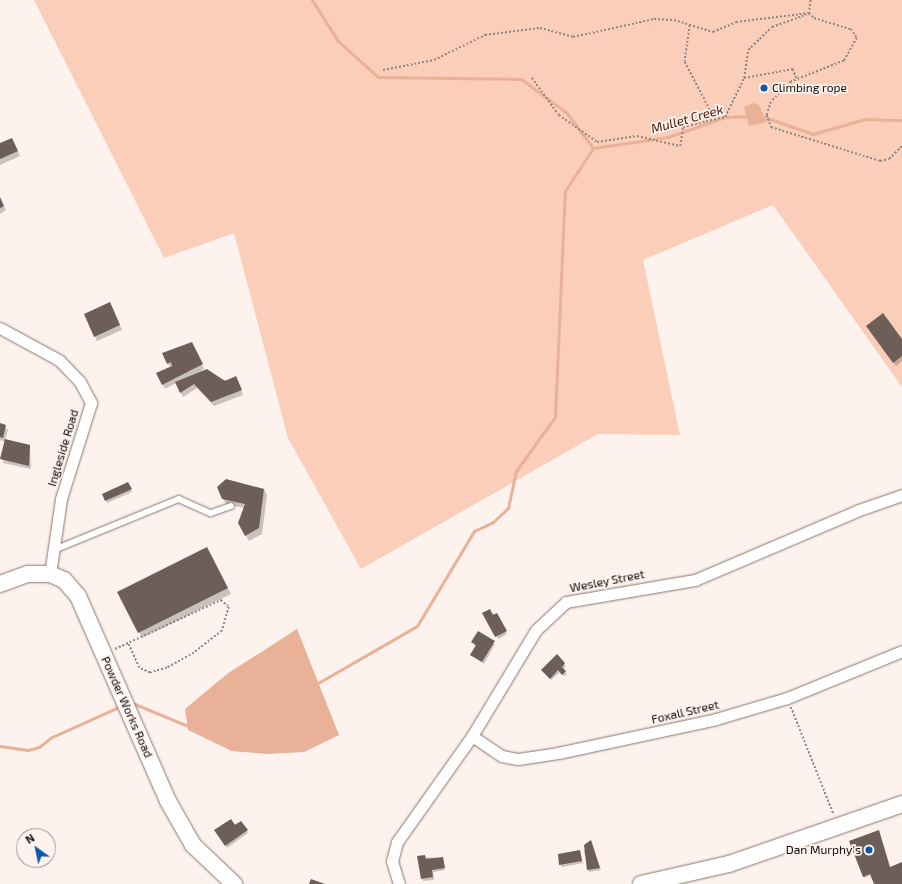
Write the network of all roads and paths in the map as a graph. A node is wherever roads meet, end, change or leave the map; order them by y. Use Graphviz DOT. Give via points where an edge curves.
graph roads {
  1 [pos="811,0"];
  2 [pos="809,13"];
  3 [pos="690,25"];
  4 [pos="383,70"];
  5 [pos="532,78"];
  6 [pos="744,78"];
  7 [pos="797,80"];
  8 [pos="710,110"];
  9 [pos="902,146"];
  10 [pos="0,328"];
  11 [pos="902,495"];
  12 [pos="231,506"];
  13 [pos="54,550"];
  14 [pos="50,574"];
  15 [pos="0,584"];
  16 [pos="128,643"];
  17 [pos="902,651"];
  18 [pos="104,654"];
  19 [pos="787,698"];
  20 [pos="472,736"];
  21 [pos="902,804"];
  22 [pos="839,826"];
  23 [pos="233,884"];
  24 [pos="399,884"];
  25 [pos="641,884"];
  1 -- 2 [label="path"];
  2 -- 3 [label="path" via="736,22 713,32"];
  2 -- 6 [label="path" via="772,27 748,50"];
  2 -- 7 [label="path" via="827,24 851,29 857,38 844,60"];
  3 -- 4 [label="path" via="654,19 573,37 540,28 485,35 434,60"];
  3 -- 8 [label="path" via="685,62"];
  5 -- 6 [label="path" via="559,115 597,142 637,136 680,146 683,127 725,117"];
  6 -- 7 [label="path" via="793,69"];
  7 -- 9 [label="path" via="771,102 766,115 771,127 880,161 890,159"];
  10 -- 13 [label="street, Ingleside Road" via="59,360 80,382 91,403 61,499"];
  11 -- 20 [label="street, Wesley Street" via="859,510 695,580 566,602 536,630"];
  12 -- 13 [label="lane" via="211,513 179,499"];
  13 -- 14 [label="street, Ingleside Road"];
  14 -- 15 [label="main road, Powder Works Road" via="28,574"];
  14 -- 18 [label="main road, Powder Works Road" via="64,580 78,596"];
  16 -- 16 [label="path" via="221,600 229,607 222,631 194,653 167,668 150,673 139,668"];
  16 -- 18 [label="path"];
  17 -- 19 [label="street, Foxall Street"];
  18 -- 23 [label="main road, Powder Works Road" via="168,801 193,845"];
  19 -- 20 [label="street, Foxall Street" via="716,719 518,759 502,756"];
  19 -- 22 [label="path"];
  20 -- 24 [label="street, Wesley Street" via="392,851"];
  21 -- 22 [label="main road"];
  22 -- 25 [label="main road" via="730,864"];
}
